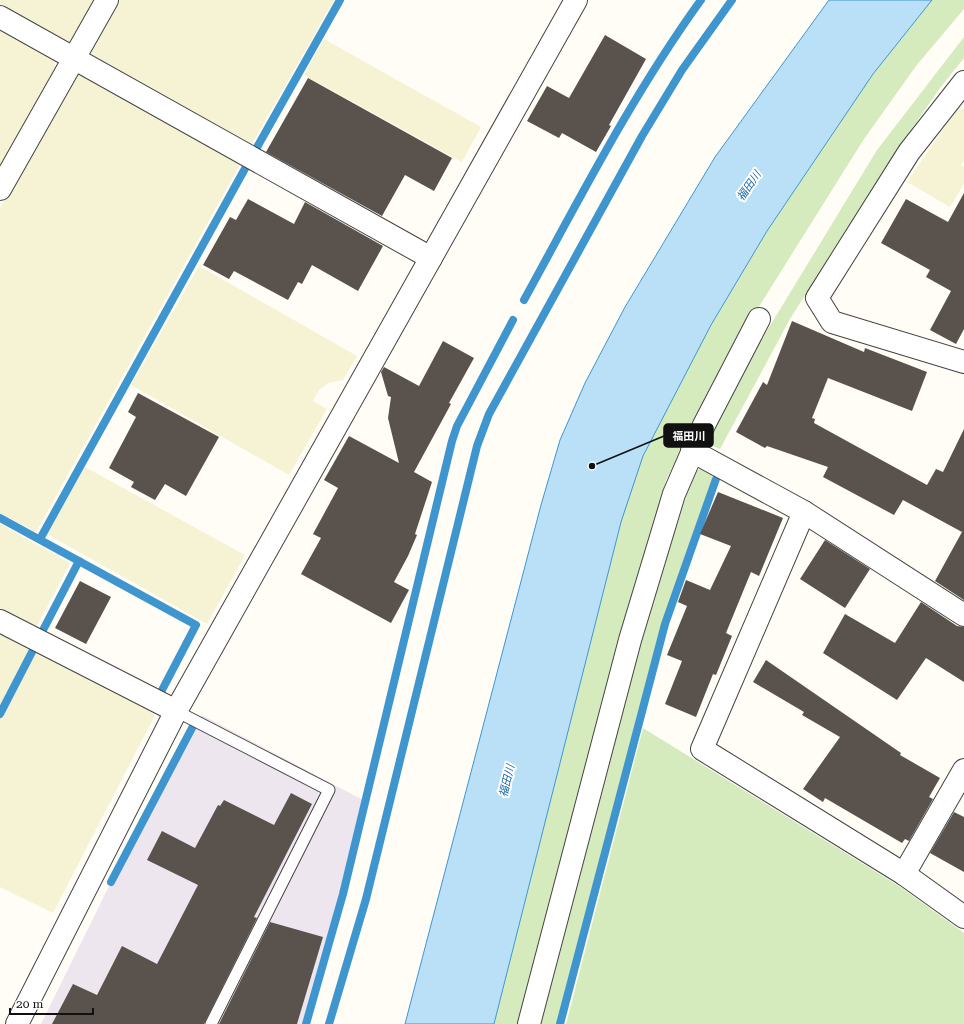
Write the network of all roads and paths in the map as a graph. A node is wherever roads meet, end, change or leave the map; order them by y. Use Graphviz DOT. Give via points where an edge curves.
graph roads {
  1 [pos="107,0"];
  2 [pos="576,0"];
  3 [pos="0,17"];
  4 [pos="74,59"];
  5 [pos="964,82"];
  6 [pos="0,189"];
  7 [pos="431,258"];
  8 [pos="760,319"];
  9 [pos="964,362"];
  10 [pos="692,450"];
  11 [pos="804,512"];
  12 [pos="964,615"];
  13 [pos="0,621"];
  14 [pos="176,711"];
  15 [pos="964,770"];
  16 [pos="904,874"];
  17 [pos="964,917"];
  18 [pos="17,1024"];
  19 [pos="211,1024"];
  20 [pos="529,1024"];
  1 -- 4 [label="street"];
  2 -- 7 [label="street"];
  3 -- 4 [label="street"];
  4 -- 6 [label="street"];
  4 -- 7 [label="street"];
  5 -- 9 [label="street" via="909,152 817,298 832,322"];
  7 -- 14 [label="street"];
  8 -- 10 [label="street"];
  10 -- 11 [label="street"];
  10 -- 20 [label="street" via="674,494 630,640"];
  11 -- 12 [label="street"];
  11 -- 16 [label="street" via="702,749"];
  13 -- 14 [label="street"];
  14 -- 18 [label="street"];
  14 -- 19 [label="lane" via="329,790"];
  15 -- 16 [label="street"];
  16 -- 17 [label="street"];
}
